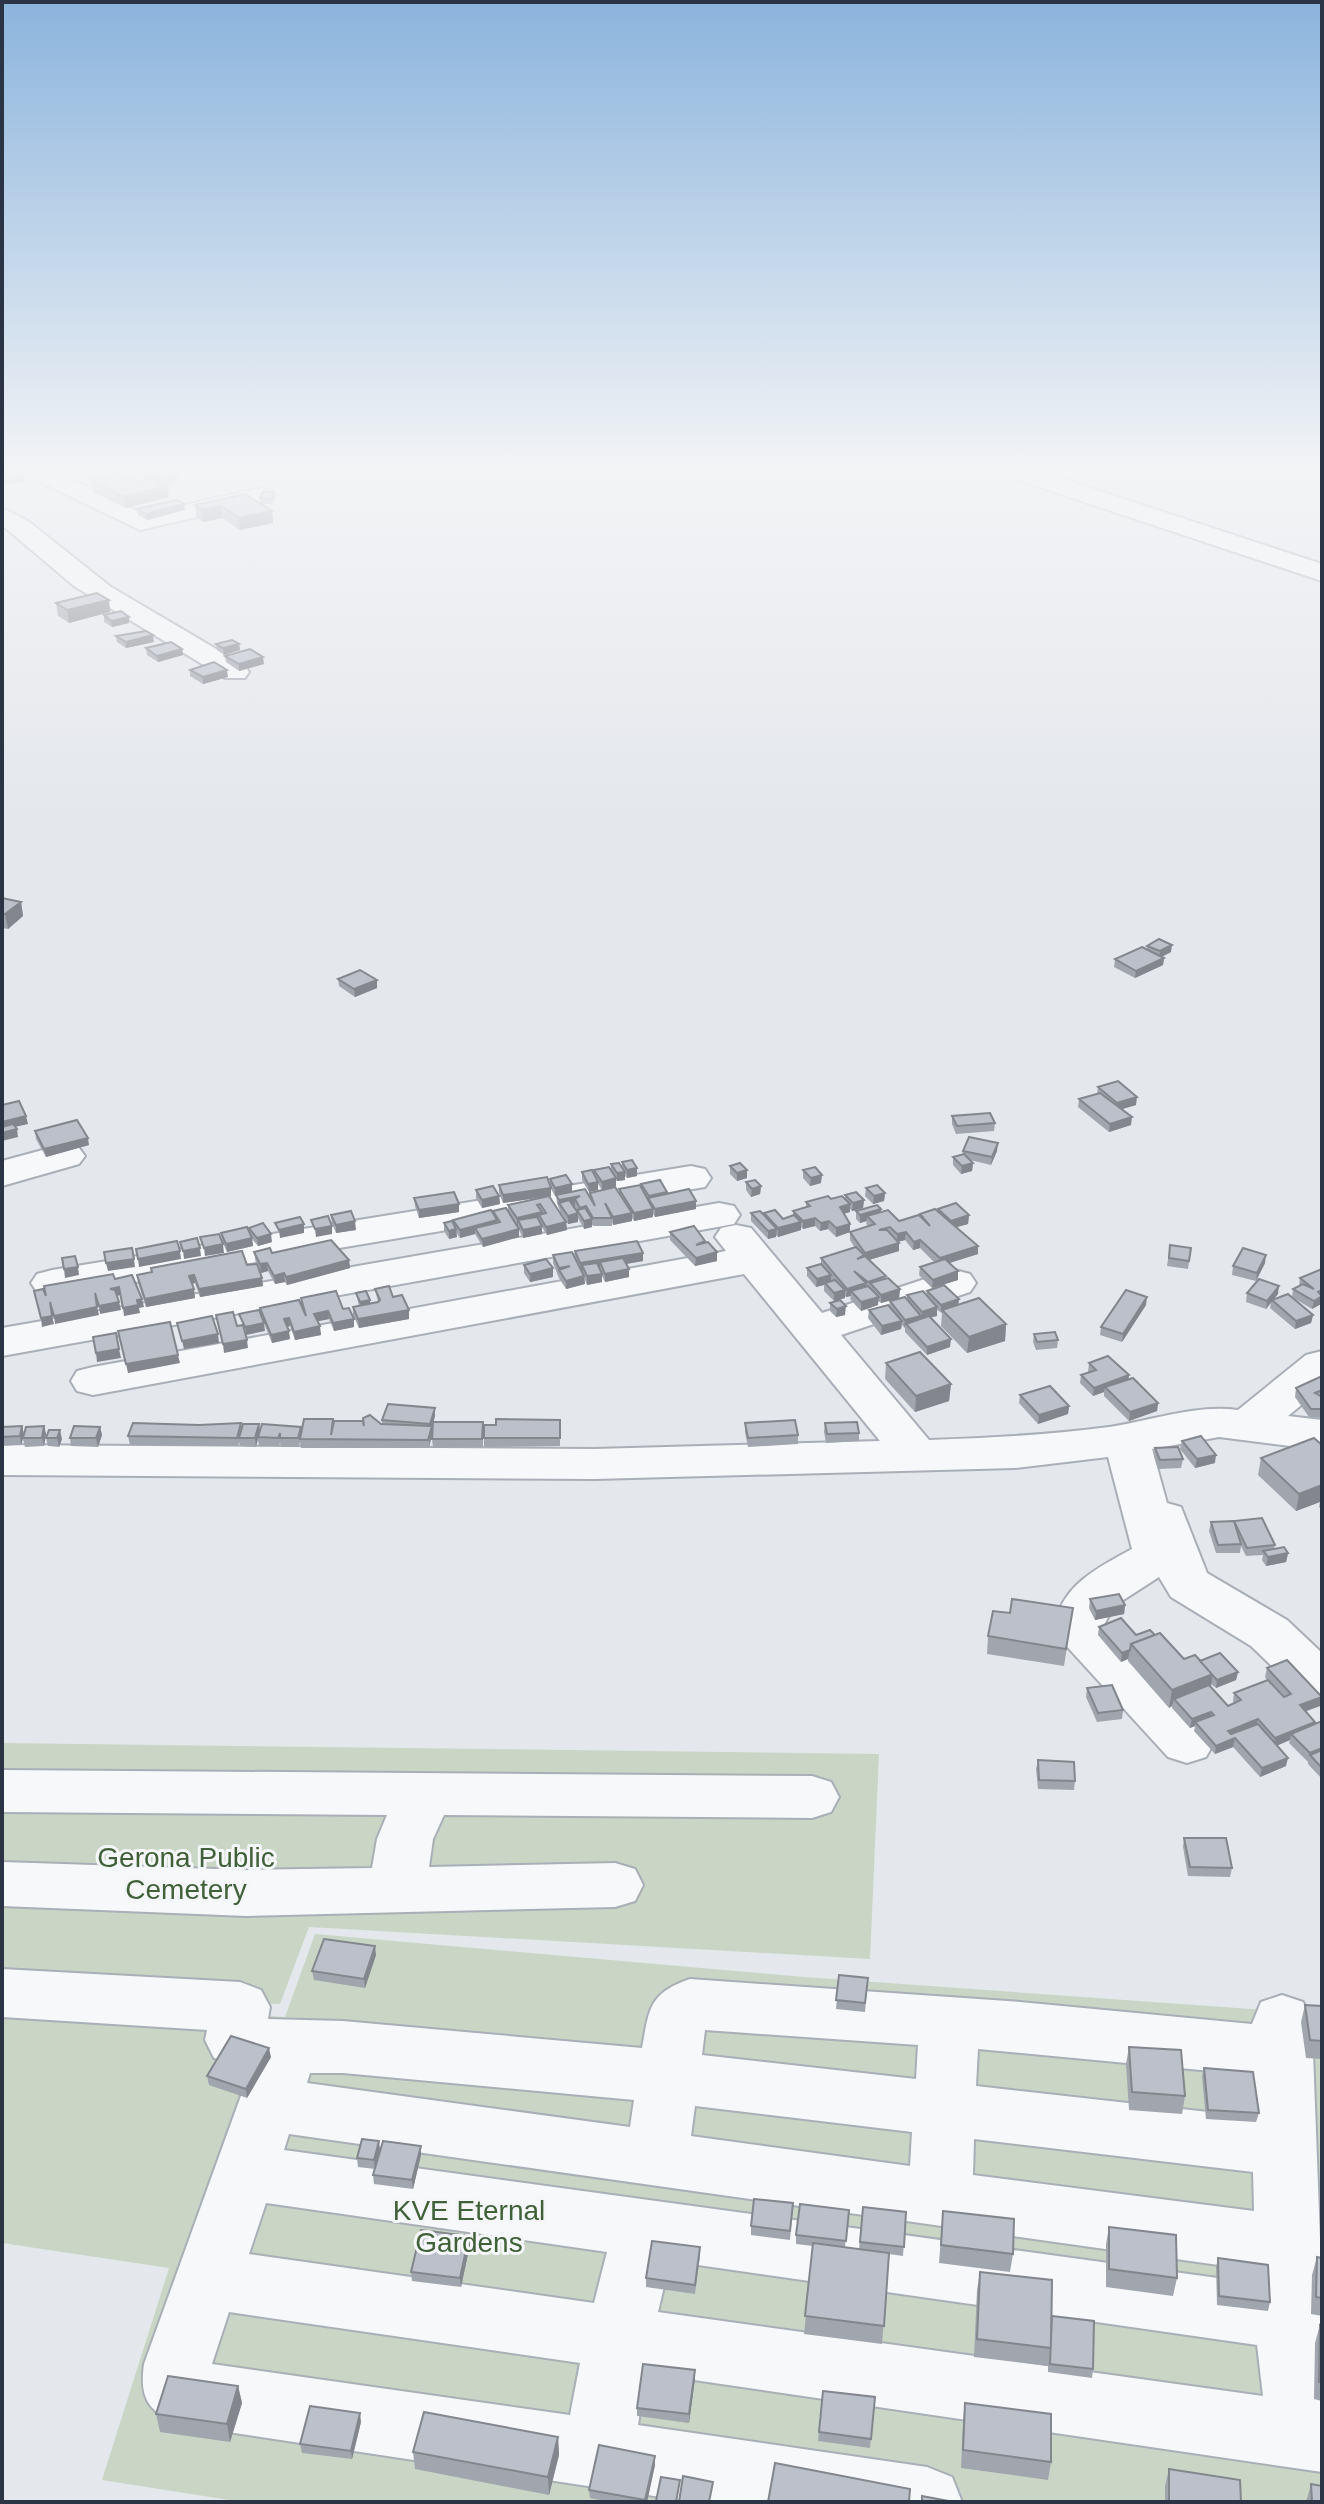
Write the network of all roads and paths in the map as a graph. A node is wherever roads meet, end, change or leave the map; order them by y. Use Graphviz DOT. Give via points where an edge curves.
graph roads {
  1 [pos="99,590"];
  2 [pos="235,672"];
  3 [pos="65,1156"];
  4 [pos="2,1174"];
  5 [pos="719,1215"];
  6 [pos="754,1259"];
  7 [pos="52,1283"];
  8 [pos="955,1283"];
  9 [pos="813,1330"];
  10 [pos="2,1342"];
  11 [pos="1322,1365"];
  12 [pos="93,1381"];
  13 [pos="1249,1424"];
  14 [pos="1322,1435"];
  15 [pos="1134,1437"];
  16 [pos="916,1455"];
  17 [pos="2,1460"];
  18 [pos="1322,1684"];
  19 [pos="1187,1743"];
  20 [pos="2,1791"];
  21 [pos="428,1795"];
  22 [pos="812,1797"];
  23 [pos="2,1884"];
  24 [pos="615,1885"];
  25 [pos="401,1889"];
  26 [pos="2,1993"];
  27 [pos="949,2022"];
  28 [pos="279,2076"];
  29 [pos="669,2077"];
  30 [pos="947,2109"];
  31 [pos="1285,2148"];
  32 [pos="656,2158"];
  33 [pos="243,2172"];
  34 [pos="940,2199"];
  35 [pos="645,2227"];
  36 [pos="1285,2244"];
  37 [pos="209,2279"];
  38 [pos="1305,2322"];
  39 [pos="619,2338"];
  40 [pos="1312,2436"];
  41 [pos="598,2452"];
  42 [pos="927,2502"];
  1 -- 2 [label="street"];
  3 -- 4 [label="street"];
  5 -- 6 [label="street"];
  5 -- 7 [label="street" via="685,1170"];
  5 -- 10 [label="street"];
  6 -- 9 [label="street"];
  6 -- 12 [label="street"];
  8 -- 9 [label="street"];
  9 -- 16 [label="street"];
  11 -- 13 [label="street"];
  13 -- 14 [label="street"];
  13 -- 15 [label="street" via="1219,1422"];
  15 -- 16 [label="street" via="1015,1453"];
  15 -- 18 [label="street" via="1183,1576 1206,1597 1269,1633"];
  15 -- 19 [label="street" via="1155,1558 1094,1595 1080,1612 1079,1627"];
  16 -- 17 [label="street" via="595,1464"];
  20 -- 21 [label="street"];
  21 -- 22 [label="street"];
  21 -- 25 [label="street" via="412,1816 400,1849"];
  23 -- 25 [label="street" via="246,1893"];
  24 -- 25 [label="street"];
  26 -- 28 [label="street" via="240,2007 235,2040"];
  27 -- 29 [label="street" via="690,2004 678,2013"];
  27 -- 30 [label="street"];
  27 -- 31 [label="street" via="1283,2036"];
  28 -- 29 [label="street" via="343,2047"];
  28 -- 32 [label="street"];
  28 -- 33 [label="street"];
  29 -- 30 [label="street"];
  29 -- 32 [label="street"];
  30 -- 31 [label="street"];
  30 -- 34 [label="street"];
  31 -- 36 [label="street"];
  32 -- 34 [label="street"];
  33 -- 35 [label="street"];
  33 -- 37 [label="street"];
  34 -- 36 [label="street"];
  35 -- 38 [label="street"];
  35 -- 39 [label="street"];
  36 -- 38 [label="street"];
  37 -- 39 [label="street"];
  37 -- 41 [label="street" via="174,2378 181,2392"];
  38 -- 40 [label="street"];
  39 -- 40 [label="street"];
  39 -- 41 [label="street"];
  41 -- 42 [label="street"];
}
